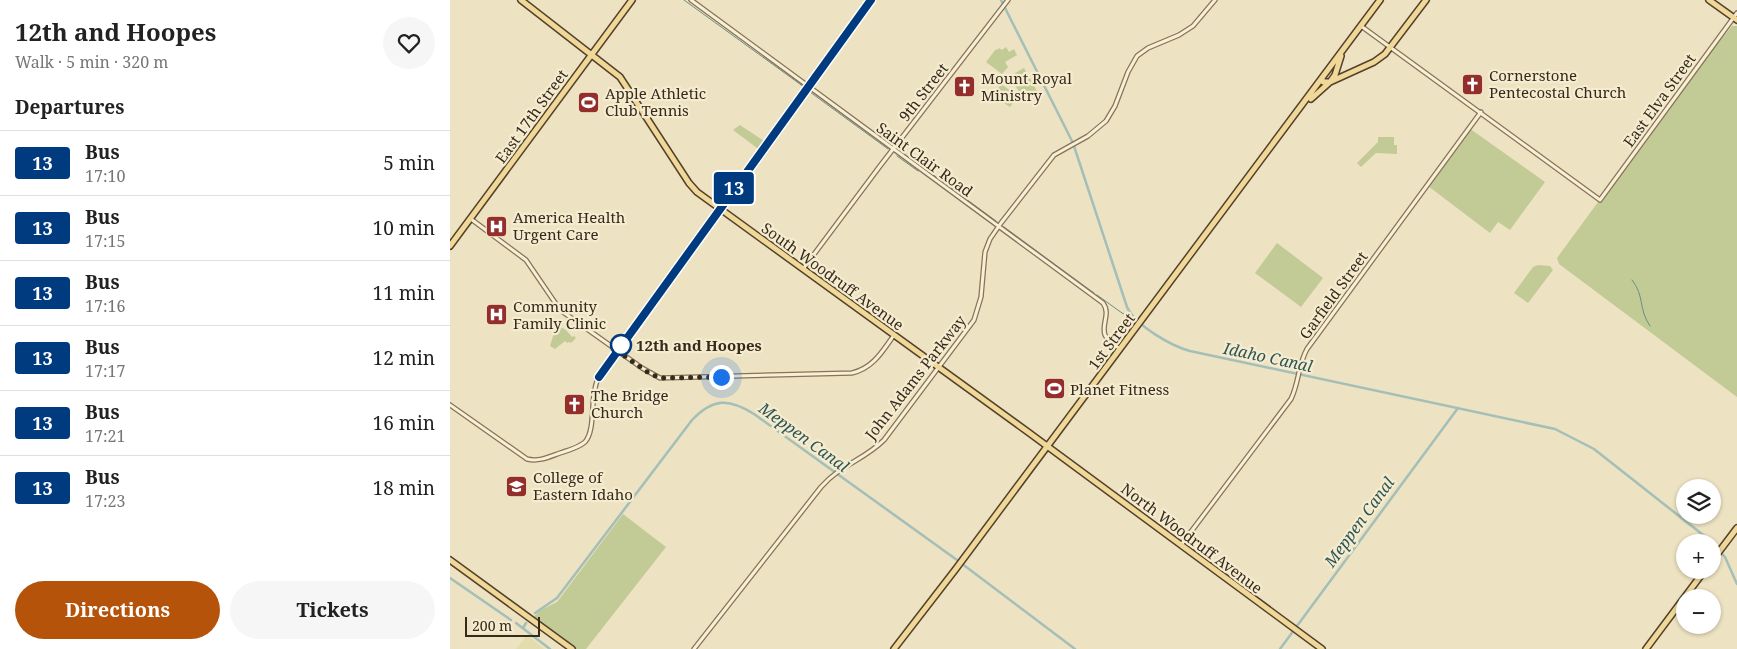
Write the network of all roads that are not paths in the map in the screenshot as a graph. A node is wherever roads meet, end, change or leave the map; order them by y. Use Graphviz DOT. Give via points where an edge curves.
graph roads {
  1 [pos="521,0"];
  2 [pos="632,0"];
  3 [pos="691,0"];
  4 [pos="871,0"];
  5 [pos="1008,0"];
  6 [pos="1215,0"];
  7 [pos="1380,0"];
  8 [pos="1426,0"];
  9 [pos="1710,0"];
  10 [pos="1736,17"];
  11 [pos="1361,26"];
  12 [pos="1346,47"];
  13 [pos="1390,48"];
  14 [pos="592,54"];
  15 [pos="1322,79"];
  16 [pos="1330,82"];
  17 [pos="808,86"];
  18 [pos="1481,112"];
  19 [pos="1293,119"];
  20 [pos="893,149"];
  21 [pos="719,209"];
  22 [pos="471,219"];
  23 [pos="998,227"];
  24 [pos="450,246"];
  25 [pos="802,269"];
  26 [pos="894,336"];
  27 [pos="1120,349"];
  28 [pos="616,350"];
  29 [pos="940,368"];
  30 [pos="450,405"];
  31 [pos="1047,447"];
  32 [pos="1737,528"];
  33 [pos="1182,545"];
  34 [pos="1721,549"];
  35 [pos="450,560"];
  36 [pos="1699,579"];
  37 [pos="572,649"];
  38 [pos="694,649"];
  39 [pos="894,649"];
  40 [pos="1322,649"];
  41 [pos="1646,649"];
  1 -- 14 [label="main road, South Woodruff Avenue"];
  2 -- 14 [label="main road, East 17th Street"];
  3 -- 17 [label="street, Saint Clair Road"];
  4 -- 17 [label="street"];
  5 -- 20 [label="street, 9th Street"];
  6 -- 23 [label="street, John Adams Parkway" via="1193,26 1138,56 1110,115 1096,130 1054,154"];
  7 -- 11 [label="main road, 1st Street"];
  8 -- 13 [label="main road"];
  9 -- 10 [label="main road"];
  10 -- 18 [label="street, East Elva Street" via="1600,200"];
  11 -- 12 [label="main road, 1st Street"];
  11 -- 13 [label="street"];
  12 -- 15 [label="main road, 1st Street"];
  12 -- 16 [label="main road, 1st Street"];
  13 -- 16 [label="main road" via="1374,62"];
  13 -- 18 [label="street"];
  14 -- 21 [label="main road, South Woodruff Avenue" via="620,76 689,183"];
  14 -- 22 [label="main road, East 17th Street"];
  15 -- 16 [label="main road"];
  15 -- 19 [label="main road, 1st Street"];
  16 -- 19 [label="main road, 1st Street"];
  17 -- 20 [label="street, Saint Clair Road"];
  17 -- 21 [label="street"];
  18 -- 33 [label="street, Garfield Street" via="1307,350 1290,402"];
  19 -- 27 [label="main road, 1st Street"];
  20 -- 23 [label="street, Saint Clair Road"];
  20 -- 25 [label="street, 9th Street"];
  21 -- 25 [label="main road, South Woodruff Avenue"];
  21 -- 28 [label="street"];
  22 -- 24 [label="main road, East 17th Street"];
  22 -- 28 [label="street" via="526,260 561,310"];
  23 -- 27 [label="street, Saint Clair Road" via="1103,304 1107,312 1105,333"];
  23 -- 29 [label="street, John Adams Parkway" via="985,252 977,313"];
  25 -- 26 [label="main road, South Woodruff Avenue"];
  26 -- 28 [label="street" via="867,367 838,374 667,378 649,373"];
  26 -- 29 [label="main road, South Woodruff Avenue"];
  27 -- 31 [label="main road, 1st Street"];
  28 -- 30 [label="street" via="594,390 587,439 580,446 538,461 523,457"];
  29 -- 31 [label="main road, South Woodruff Avenue"];
  29 -- 38 [label="street, John Adams Parkway" via="880,445 836,472 812,497"];
  31 -- 33 [label="main road, North Woodruff Avenue"];
  31 -- 39 [label="main road, 1st Street"];
  32 -- 34 [label="main road"];
  33 -- 40 [label="main road, North Woodruff Avenue"];
  35 -- 37 [label="main road"];
  36 -- 41 [label="main road"];
}
